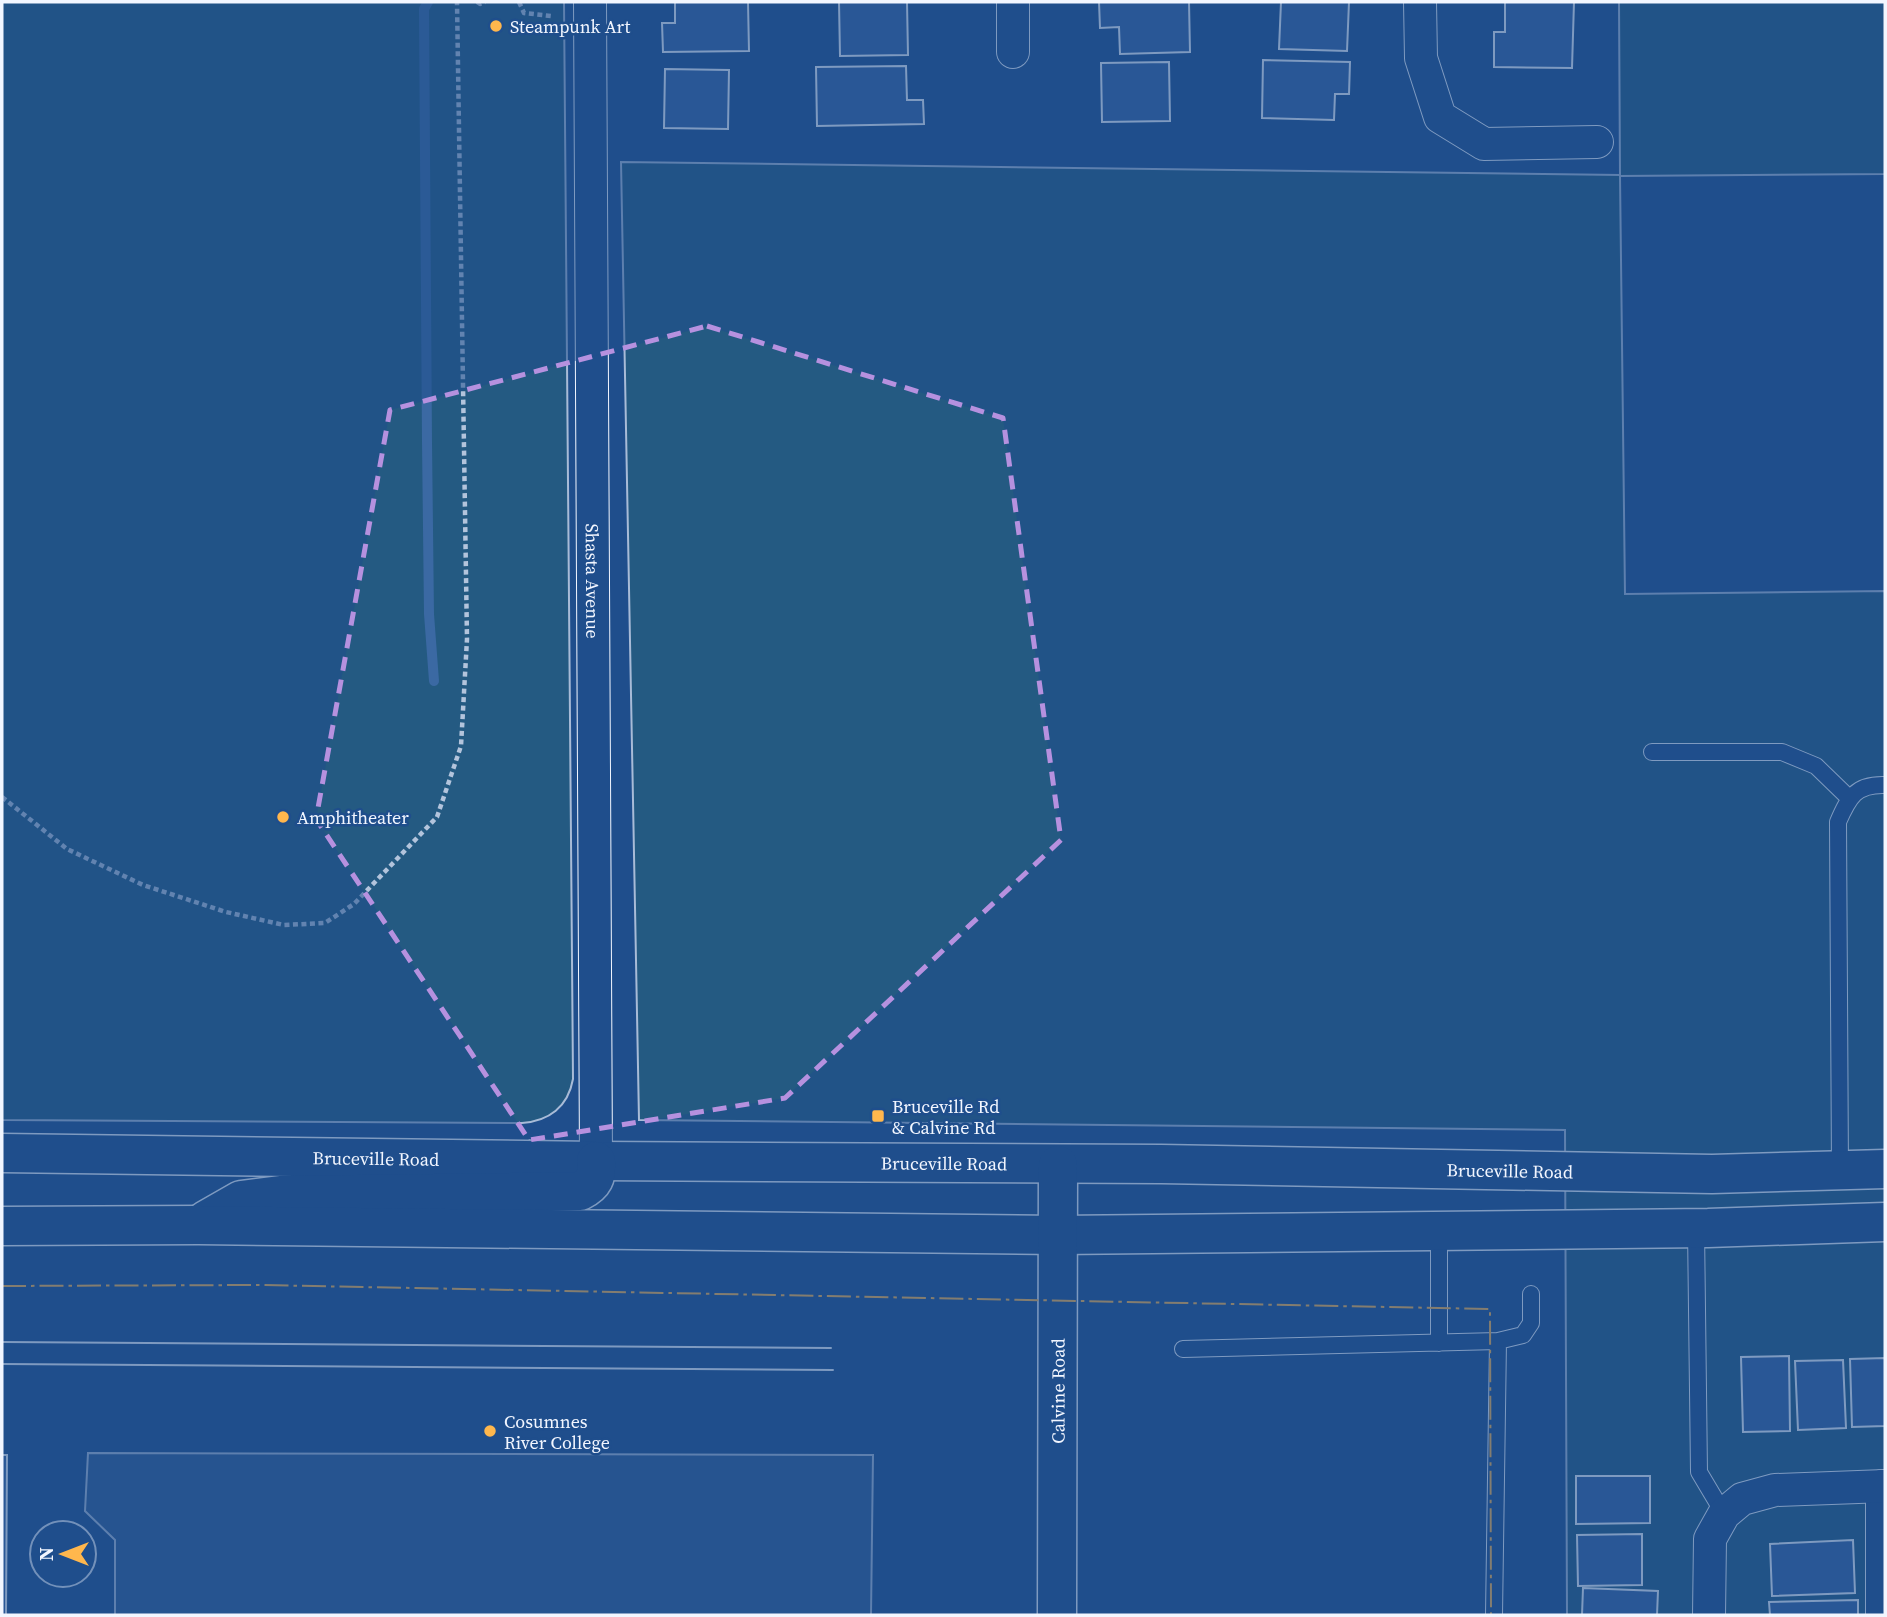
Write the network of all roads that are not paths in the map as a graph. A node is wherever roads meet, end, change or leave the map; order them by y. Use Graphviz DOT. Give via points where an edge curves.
graph roads {
  1 [pos="590,2"];
  2 [pos="1013,2"];
  3 [pos="1420,2"];
  4 [pos="1013,52"];
  5 [pos="1597,142"];
  6 [pos="1651,752"];
  7 [pos="1885,785"];
  8 [pos="1849,798"];
  9 [pos="2,1153"];
  10 [pos="596,1161"];
  11 [pos="1058,1165"];
  12 [pos="1885,1169"];
  13 [pos="1840,1171"];
  14 [pos="1885,1222"];
  15 [pos="198,1225"];
  16 [pos="2,1226"];
  17 [pos="1696,1228"];
  18 [pos="1439,1231"];
  19 [pos="1058,1235"];
  20 [pos="1531,1294"];
  21 [pos="1498,1341"];
  22 [pos="1439,1343"];
  23 [pos="1183,1349"];
  24 [pos="1884,1486"];
  25 [pos="1724,1514"];
  26 [pos="1057,1615"];
  27 [pos="1494,1615"];
  28 [pos="1709,1615"];
  29 [pos="1882,1615"];
  1 -- 10 [label="street, Shasta Avenue"];
  2 -- 4 [label="street"];
  3 -- 5 [label="street" via="1420,58 1440,117 1484,144"];
  6 -- 8 [label="lane" via="1782,752 1816,766"];
  7 -- 8 [label="lane" via="1868,784"];
  8 -- 13 [label="lane" via="1838,822"];
  9 -- 10 [label="main road, Bruceville Road"];
  10 -- 11 [label="main road, Bruceville Road"];
  10 -- 15 [label="main road" via="597,1176 580,1191 280,1195 241,1200"];
  11 -- 13 [label="main road, Bruceville Road" via="1712,1174"];
  11 -- 19 [label="main road, Calvine Road"];
  12 -- 13 [label="main road, Bruceville Road"];
  14 -- 17 [label="main road"];
  15 -- 16 [label="main road"];
  15 -- 19 [label="main road"];
  17 -- 18 [label="main road"];
  17 -- 25 [label="lane" via="1699,1472"];
  18 -- 19 [label="main road"];
  18 -- 22 [label="lane"];
  19 -- 26 [label="main road, Calvine Road"];
  20 -- 21 [label="lane" via="1531,1324 1524,1335"];
  21 -- 22 [label="lane"];
  21 -- 27 [label="lane"];
  22 -- 23 [label="lane"];
  24 -- 25 [label="street" via="1775,1490 1742,1499"];
  24 -- 29 [label="street"];
  25 -- 28 [label="street" via="1710,1539"];
}
